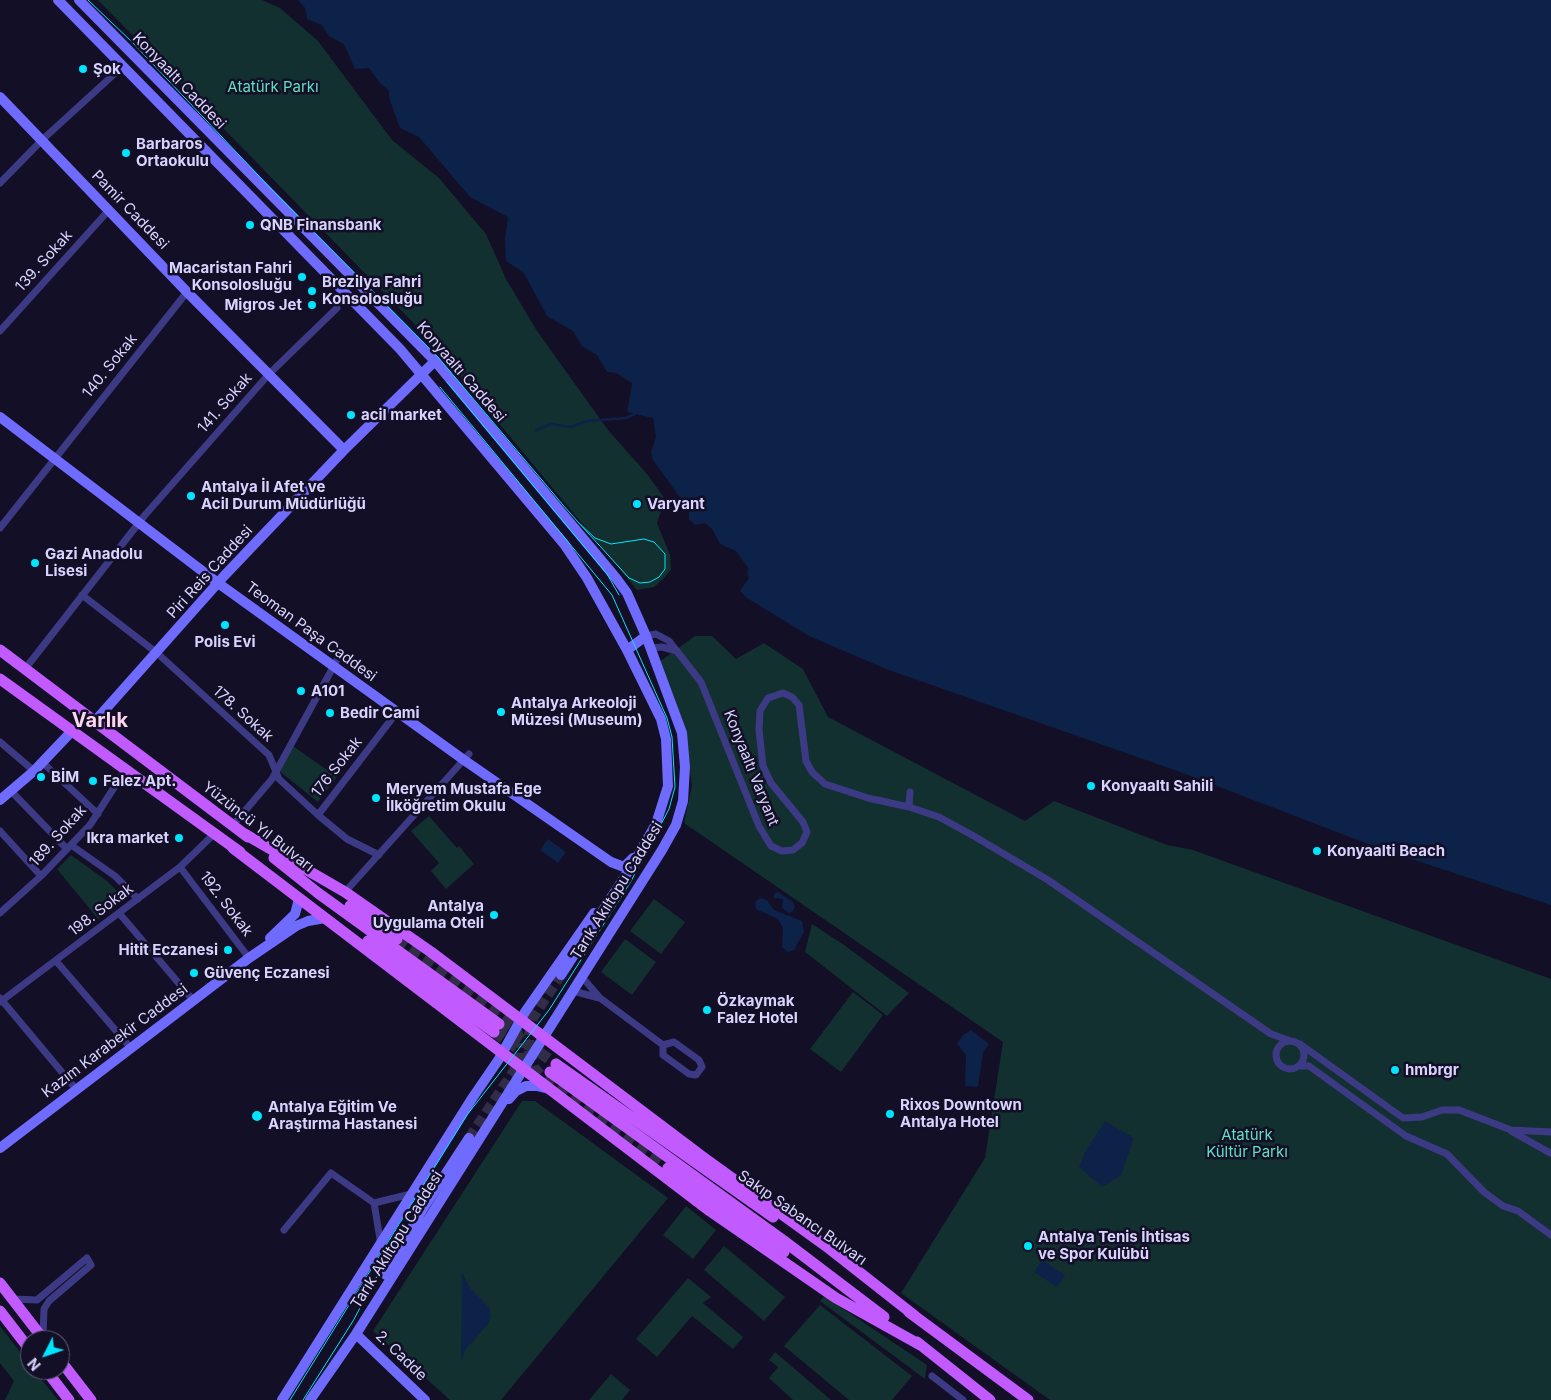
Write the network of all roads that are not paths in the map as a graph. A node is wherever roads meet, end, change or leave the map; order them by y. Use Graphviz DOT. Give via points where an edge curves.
graph roads {
  1 [pos="58,0"];
  2 [pos="79,0"];
  3 [pos="133,56"];
  4 [pos="123,66"];
  5 [pos="0,97"];
  6 [pos="42,140"];
  7 [pos="0,183"];
  8 [pos="109,210"];
  9 [pos="187,292"];
  10 [pos="336,308"];
  11 [pos="0,331"];
  12 [pos="435,361"];
  13 [pos="269,374"];
  14 [pos="422,374"];
  15 [pos="0,417"];
  16 [pos="344,450"];
  17 [pos="55,457"];
  18 [pos="140,522"];
  19 [pos="0,528"];
  20 [pos="587,578"];
  21 [pos="218,583"];
  22 [pos="82,595"];
  23 [pos="646,636"];
  24 [pos="650,648"];
  25 [pos="0,650"];
  26 [pos="628,650"];
  27 [pos="677,652"];
  28 [pos="157,653"];
  29 [pos="335,664"];
  30 [pos="25,669"];
  31 [pos="0,679"];
  32 [pos="397,712"];
  33 [pos="95,721"];
  34 [pos="72,731"];
  35 [pos="0,742"];
  36 [pos="467,757"];
  37 [pos="42,762"];
  38 [pos="126,769"];
  39 [pos="276,770"];
  40 [pos="34,771"];
  41 [pos="11,791"];
  42 [pos="910,792"];
  43 [pos="0,800"];
  44 [pos="909,807"];
  45 [pos="98,814"];
  46 [pos="318,815"];
  47 [pos="233,825"];
  48 [pos="0,831"];
  49 [pos="243,833"];
  50 [pos="213,835"];
  51 [pos="650,835"];
  52 [pos="69,847"];
  53 [pos="233,848"];
  54 [pos="378,855"];
  55 [pos="610,862"];
  56 [pos="180,867"];
  57 [pos="41,876"];
  58 [pos="345,892"];
  59 [pos="615,892"];
  60 [pos="138,899"];
  61 [pos="299,899"];
  62 [pos="0,913"];
  63 [pos="119,914"];
  64 [pos="325,918"];
  65 [pos="397,939"];
  66 [pos="250,958"];
  67 [pos="56,961"];
  68 [pos="561,975"];
  69 [pos="582,977"];
  70 [pos="573,991"];
  71 [pos="600,998"];
  72 [pos="1,1000"];
  73 [pos="193,1000"];
  74 [pos="521,1020"];
  75 [pos="1271,1034"];
  76 [pos="481,1037"];
  77 [pos="543,1037"];
  78 [pos="1291,1040"];
  79 [pos="1300,1044"];
  80 [pos="663,1045"];
  81 [pos="130,1047"];
  82 [pos="1276,1051"];
  83 [pos="503,1053"];
  84 [pos="1299,1066"];
  85 [pos="524,1068"];
  86 [pos="488,1075"];
  87 [pos="76,1089"];
  88 [pos="554,1091"];
  89 [pos="492,1116"];
  90 [pos="1511,1130"];
  91 [pos="1551,1132"];
  92 [pos="469,1138"];
  93 [pos="0,1148"];
  94 [pos="1550,1153"];
  95 [pos="668,1168"];
  96 [pos="411,1194"];
  97 [pos="374,1204"];
  98 [pos="284,1230"];
  99 [pos="1551,1235"];
  100 [pos="381,1245"];
  101 [pos="0,1283"];
  102 [pos="13,1299"];
  103 [pos="371,1310"];
  104 [pos="0,1311"];
  105 [pos="915,1316"];
  106 [pos="892,1328"];
  107 [pos="36,1330"];
  108 [pos="43,1330"];
  109 [pos="356,1334"];
  110 [pos="20,1337"];
  111 [pos="922,1346"];
  112 [pos="70,1373"];
  113 [pos="932,1376"];
  114 [pos="54,1380"];
  115 [pos="69,1400"];
  116 [pos="91,1400"];
  117 [pos="282,1400"];
  118 [pos="310,1400"];
  119 [pos="425,1400"];
  120 [pos="964,1400"];
  121 [pos="990,1400"];
  122 [pos="1028,1400"];
  1 -- 4 [label="main road, Konyaaltı Caddesi"];
  2 -- 3 [label="main road, Konyaaltı Caddesi"];
  3 -- 4 [label="main road"];
  3 -- 12 [label="main road, Konyaaltı Caddesi"];
  4 -- 6 [label="street"];
  4 -- 14 [label="main road, Konyaaltı Caddesi" via="379,324"];
  5 -- 6 [label="main road, Pamir Caddesi"];
  6 -- 7 [label="street"];
  6 -- 8 [label="main road, Pamir Caddesi"];
  8 -- 9 [label="main road, Pamir Caddesi"];
  8 -- 11 [label="street, 139. Sokak"];
  9 -- 13 [label="main road, Pamir Caddesi"];
  9 -- 17 [label="street, 140. Sokak"];
  10 -- 13 [label="street, 141. Sokak"];
  12 -- 14 [label="main road, Piri Reis Caddesi"];
  12 -- 23 [label="main road, Konyaaltı Caddesi" via="622,585"];
  13 -- 16 [label="main road, Pamir Caddesi"];
  13 -- 18 [label="street, 141. Sokak"];
  14 -- 16 [label="main road, Piri Reis Caddesi"];
  14 -- 20 [label="main road, Konyaaltı Caddesi" via="564,544"];
  15 -- 17 [label="main road, Teoman Paşa Caddesi"];
  16 -- 21 [label="main road, Piri Reis Caddesi"];
  17 -- 18 [label="main road, Teoman Paşa Caddesi"];
  17 -- 19 [label="street, 140. Sokak"];
  18 -- 21 [label="main road, Teoman Paşa Caddesi"];
  18 -- 22 [label="street, 141. Sokak"];
  20 -- 26 [label="main road, Tarık Akıltopu Caddesi"];
  21 -- 28 [label="main road, Piri Reis Caddesi"];
  21 -- 29 [label="main road, Teoman Paşa Caddesi"];
  22 -- 28 [label="street, 178. Sokak"];
  22 -- 30 [label="street, 141. Sokak"];
  23 -- 24 [label="main road, Tarık Akıltopu Caddesi"];
  23 -- 26 [label="main road"];
  23 -- 27 [label="street" via="656,634 669,641"];
  24 -- 26 [label="main road"];
  24 -- 27 [label="street" via="662,647"];
  24 -- 69 [label="main road, Tarık Akıltopu Caddesi" via="682,733 685,767 680,812 658,856"];
  25 -- 30 [label="main road, Yüzüncü Yıl Bulvarı"];
  26 -- 51 [label="main road, Tarık Akıltopu Caddesi" via="657,707 666,739 668,786"];
  27 -- 44 [label="street, Konyaaltı Varyant" via="701,682 759,826 771,846 782,851 793,850 802,843 807,832 804,822 771,783 763,766 760,711 768,698 777,694 788,694 799,705 806,761 825,784"];
  28 -- 33 [label="main road, Piri Reis Caddesi"];
  28 -- 39 [label="street, 178. Sokak" via="269,755"];
  29 -- 32 [label="main road, Teoman Paşa Caddesi"];
  29 -- 39 [label="street"];
  30 -- 33 [label="main road, Yüzüncü Yıl Bulvarı"];
  31 -- 34 [label="main road, Yüzüncü Yıl Bulvarı"];
  32 -- 36 [label="main road, Teoman Paşa Caddesi"];
  32 -- 46 [label="street, 176 Sokak"];
  33 -- 47 [label="main road, Yüzüncü Yıl Bulvarı"];
  34 -- 37 [label="main road"];
  34 -- 38 [label="main road, Yüzüncü Yıl Bulvarı"];
  35 -- 40 [label="street"];
  36 -- 54 [label="street"];
  36 -- 55 [label="main road, Teoman Paşa Caddesi"];
  37 -- 40 [label="main road"];
  37 -- 45 [label="street"];
  38 -- 45 [label="street, 189. Sokak"];
  38 -- 50 [label="main road, Yüzüncü Yıl Bulvarı"];
  39 -- 46 [label="street, 178. Sokak" via="279,779"];
  39 -- 47 [label="street"];
  40 -- 41 [label="main road"];
  41 -- 43 [label="main road"];
  41 -- 52 [label="street"];
  42 -- 44 [label="street"];
  44 -- 75 [label="street, Konyaaltı Varyant" via="939,817 1048,880"];
  45 -- 52 [label="street, 189. Sokak"];
  46 -- 54 [label="street, 178. Sokak" via="347,839"];
  47 -- 49 [label="main road, Yüzüncü Yıl Bulvarı"];
  48 -- 57 [label="street"];
  49 -- 53 [label="main road, Yüzüncü Yıl Bulvarı" via="496,1028"];
  49 -- 58 [label="main road"];
  49 -- 65 [label="main road"];
  50 -- 53 [label="main road, Yüzüncü Yıl Bulvarı"];
  50 -- 56 [label="street, 198. Sokak"];
  51 -- 55 [label="main road" via="627,866"];
  51 -- 59 [label="main road"];
  52 -- 57 [label="street, 189. Sokak"];
  52 -- 60 [label="street" via="116,876"];
  53 -- 61 [label="main road"];
  54 -- 58 [label="street"];
  55 -- 59 [label="main road" via="617,872"];
  56 -- 60 [label="street, 198. Sokak"];
  56 -- 66 [label="street, 192. Sokak"];
  57 -- 62 [label="street, 189. Sokak"];
  58 -- 74 [label="main road"];
  59 -- 68 [label="main road"];
  59 -- 74 [label="main road, Tarık Akıltopu Caddesi" via="591,917"];
  60 -- 63 [label="street, 198. Sokak"];
  61 -- 64 [label="main road"];
  61 -- 66 [label="main road" via="295,914"];
  63 -- 67 [label="street, 198. Sokak"];
  63 -- 73 [label="street"];
  64 -- 66 [label="main road" via="296,926"];
  64 -- 76 [label="main road"];
  66 -- 73 [label="main road, Kazım Karabekir Caddesi"];
  67 -- 72 [label="street, 198. Sokak"];
  67 -- 81 [label="street"];
  69 -- 70 [label="main road, Tarık Akıltopu Caddesi"];
  69 -- 71 [label="street"];
  70 -- 71 [label="street"];
  70 -- 77 [label="main road, Tarık Akıltopu Caddesi"];
  71 -- 80 [label="street"];
  72 -- 87 [label="street"];
  73 -- 81 [label="main road, Kazım Karabekir Caddesi"];
  74 -- 77 [label="main road"];
  74 -- 83 [label="main road, Tarık Akıltopu Caddesi"];
  75 -- 78 [label="street, Konyaaltı Varyant"];
  75 -- 82 [label="street"];
  76 -- 83 [label="main road"];
  76 -- 86 [label="main road" via="492,1054"];
  77 -- 85 [label="main road, Tarık Akıltopu Caddesi"];
  77 -- 105 [label="main road" via="826,1246"];
  78 -- 79 [label="street"];
  78 -- 82 [label="street" via="1282,1043"];
  79 -- 84 [label="street" via="1304,1053"];
  79 -- 90 [label="street" via="1403,1118 1459,1110"];
  80 -- 80 [label="street" via="663,1055 689,1074 696,1075 702,1067 699,1060 674,1042"];
  81 -- 87 [label="main road, Kazım Karabekir Caddesi"];
  82 -- 84 [label="street" via="1282,1066 1291,1069"];
  83 -- 85 [label="main road"];
  83 -- 86 [label="main road, Tarık Akıltopu Caddesi"];
  84 -- 99 [label="street" via="1309,1066 1406,1136 1447,1154 1484,1192"];
  85 -- 88 [label="main road"];
  85 -- 89 [label="main road, Tarık Akıltopu Caddesi"];
  86 -- 96 [label="main road, Tarık Akıltopu Caddesi"];
  87 -- 93 [label="main road, Kazım Karabekir Caddesi"];
  88 -- 89 [label="main road" via="537,1086 520,1088"];
  88 -- 106 [label="main road" via="710,1211 836,1298"];
  89 -- 103 [label="main road, Tarık Akıltopu Caddesi"];
  90 -- 91 [label="street"];
  90 -- 94 [label="street"];
  92 -- 103 [label="main road" via="404,1239"];
  95 -- 106 [label="main road"];
  96 -- 97 [label="street"];
  96 -- 100 [label="main road, Tarık Akıltopu Caddesi"];
  97 -- 98 [label="street" via="331,1173"];
  97 -- 100 [label="street"];
  100 -- 117 [label="main road, Tarık Akıltopu Caddesi"];
  101 -- 102 [label="main road"];
  102 -- 107 [label="main road"];
  102 -- 108 [label="street" via="37,1300 87,1258 91,1265 44,1309"];
  103 -- 109 [label="main road, Tarık Akıltopu Caddesi"];
  104 -- 110 [label="main road"];
  105 -- 111 [label="main road, Sakıp Sabancı Bulvarı" via="554,1068"];
  105 -- 122 [label="main road, Sakıp Sabancı Bulvarı"];
  106 -- 111 [label="main road"];
  109 -- 118 [label="main road, Tarık Akıltopu Caddesi"];
  109 -- 119 [label="main road, 2. Cadde"];
  111 -- 121 [label="main road, Sakıp Sabancı Bulvarı"];
  112 -- 116 [label="main road"];
  113 -- 120 [label="street"];
  114 -- 115 [label="main road"];
}
